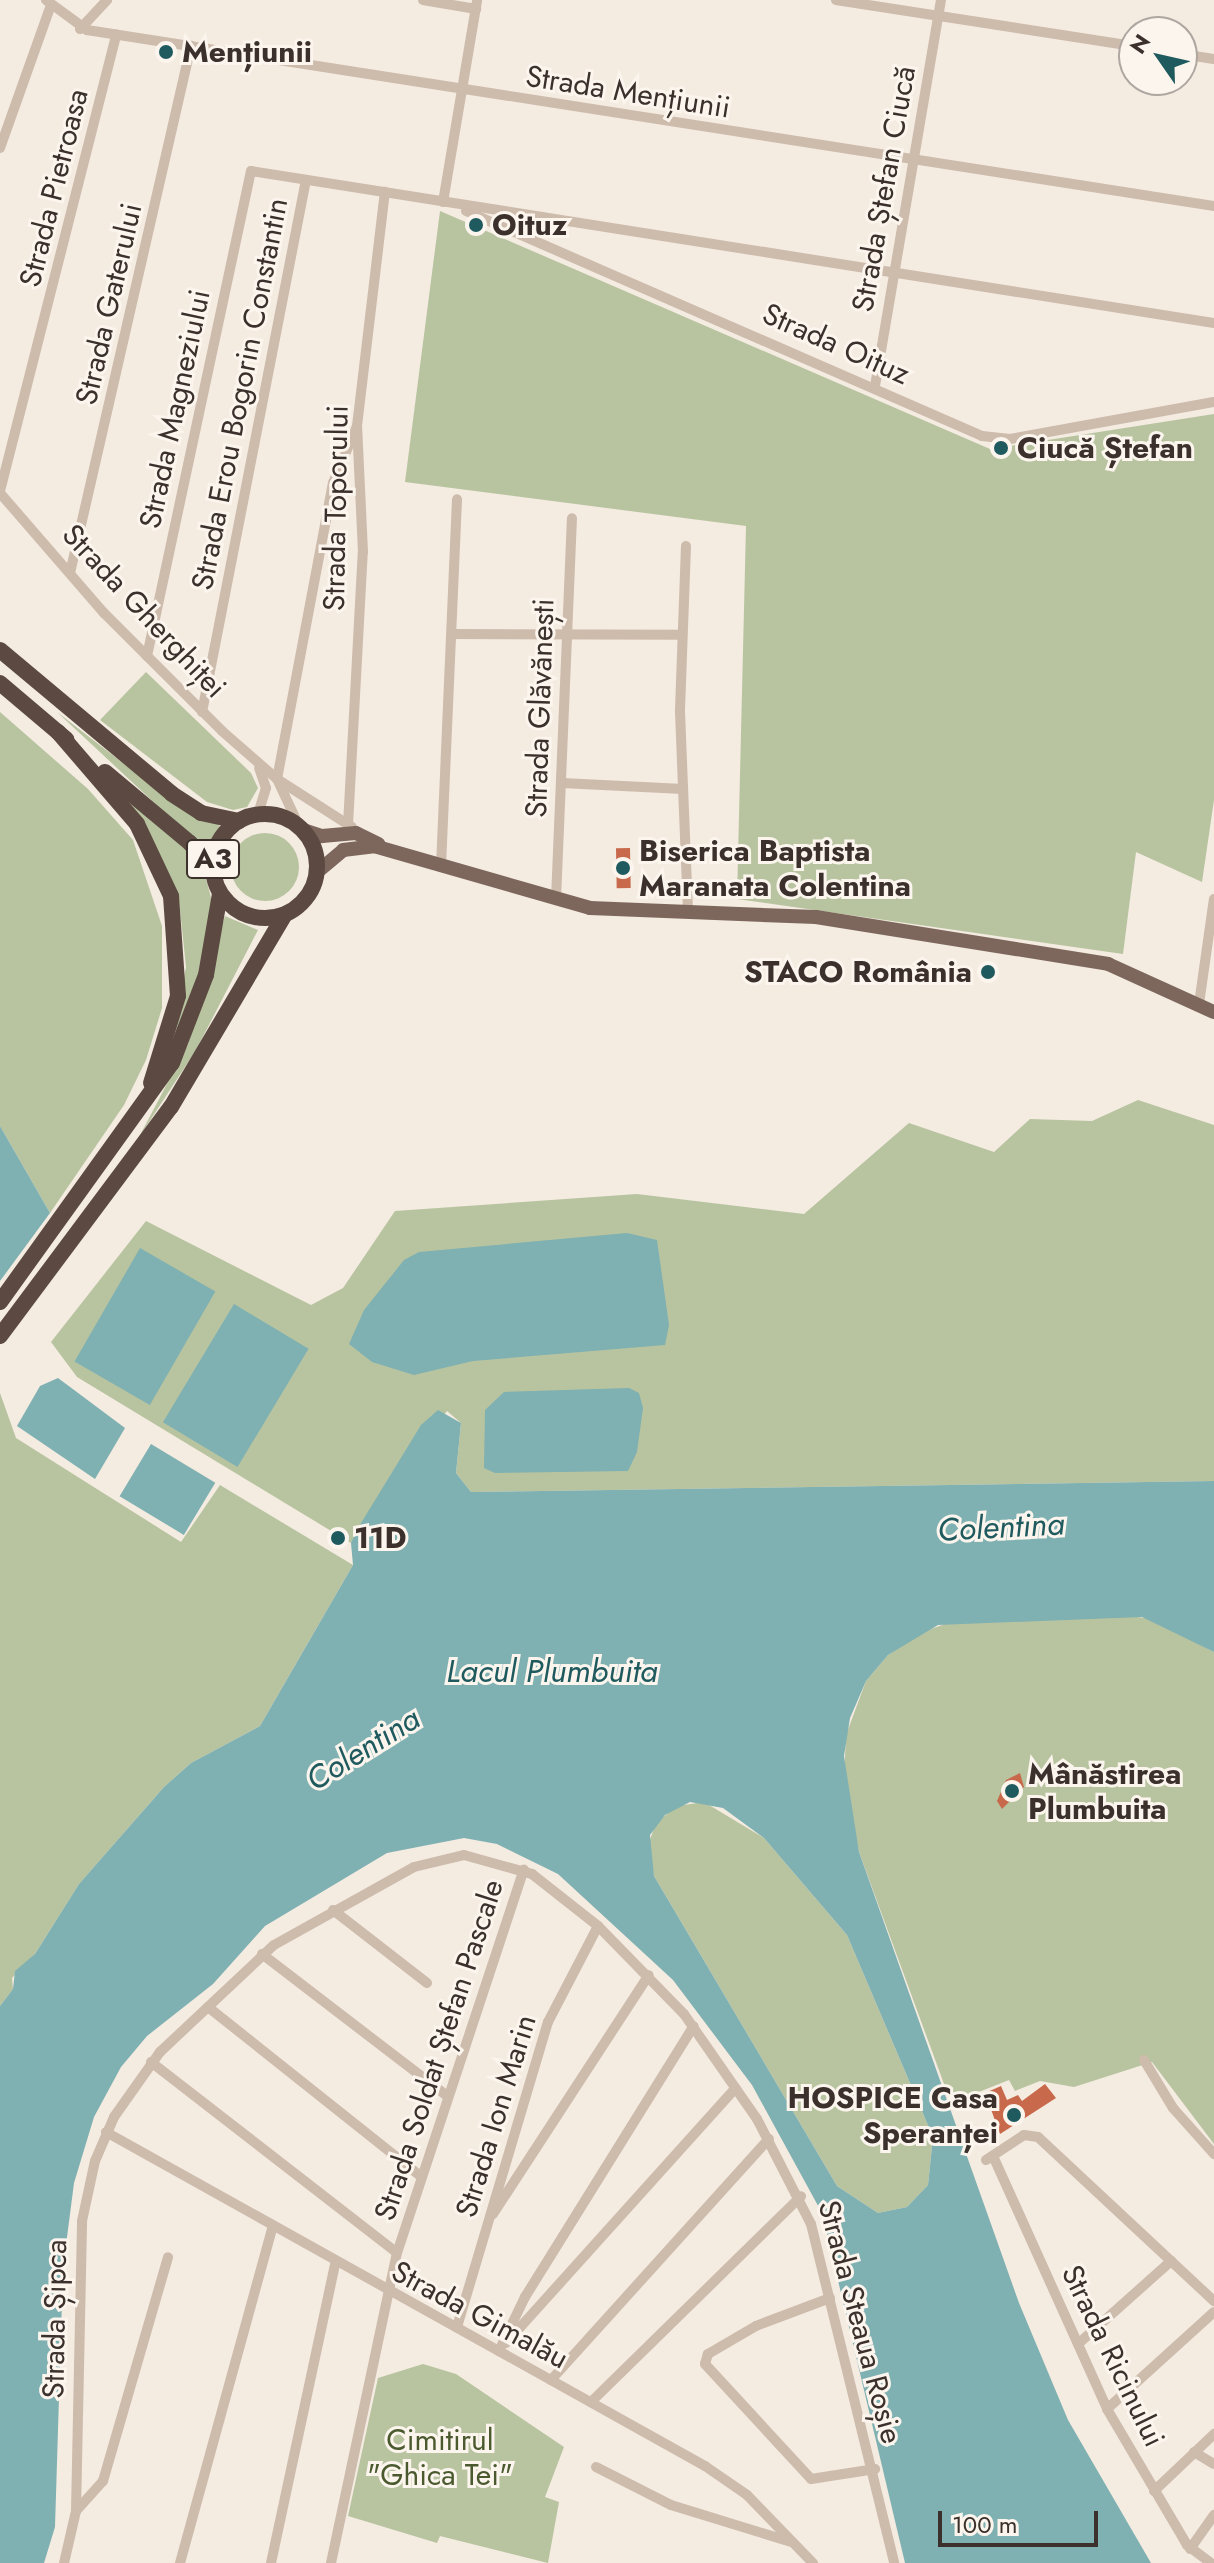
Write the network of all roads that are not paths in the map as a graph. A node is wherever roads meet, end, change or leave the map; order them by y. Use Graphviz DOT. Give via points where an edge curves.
graph roads {
  1 [pos="107,0"];
  2 [pos="423,0"];
  3 [pos="836,0"];
  4 [pos="941,0"];
  5 [pos="49,2"];
  6 [pos="477,4"];
  7 [pos="938,16"];
  8 [pos="80,29"];
  9 [pos="116,35"];
  10 [pos="1118,44"];
  11 [pos="191,46"];
  12 [pos="463,91"];
  13 [pos="0,148"];
  14 [pos="913,160"];
  15 [pos="306,180"];
  16 [pos="385,192"];
  17 [pos="448,204"];
  18 [pos="1214,206"];
  19 [pos="894,272"];
  20 [pos="1214,323"];
  21 [pos="875,386"];
  22 [pos="1214,402"];
  23 [pos="357,426"];
  24 [pos="0,492"];
  25 [pos="457,499"];
  26 [pos="572,518"];
  27 [pos="686,546"];
  28 [pos="70,573"];
  29 [pos="452,634"];
  30 [pos="567,634"];
  31 [pos="682,635"];
  32 [pos="0,650"];
  33 [pos="147,656"];
  34 [pos="0,683"];
  35 [pos="202,712"];
  36 [pos="58,732"];
  37 [pos="253,760"];
  38 [pos="277,779"];
  39 [pos="562,783"];
  40 [pos="683,789"];
  41 [pos="258,814"];
  42 [pos="239,821"];
  43 [pos="348,825"];
  44 [pos="301,828"];
  45 [pos="363,835"];
  46 [pos="386,848"];
  47 [pos="441,866"];
  48 [pos="213,870"];
  49 [pos="316,873"];
  50 [pos="220,894"];
  51 [pos="556,899"];
  52 [pos="1214,899"];
  53 [pos="688,913"];
  54 [pos="285,914"];
  55 [pos="1199,1004"];
  56 [pos="1214,1012"];
  57 [pos="117,1148"];
  58 [pos="0,1302"];
  59 [pos="0,1336"];
  60 [pos="524,1870"];
  61 [pos="333,1910"];
  62 [pos="598,1926"];
  63 [pos="262,1954"];
  64 [pos="649,1975"];
  65 [pos="427,1983"];
  66 [pos="208,2007"];
  67 [pos="694,2026"];
  68 [pos="1144,2060"];
  69 [pos="151,2062"];
  70 [pos="736,2088"];
  71 [pos="447,2096"];
  72 [pos="106,2132"];
  73 [pos="769,2139"];
  74 [pos="1214,2154"];
  75 [pos="419,2175"];
  76 [pos="801,2196"];
  77 [pos="493,2214"];
  78 [pos="272,2228"];
  79 [pos="397,2253"];
  80 [pos="168,2257"];
  81 [pos="1171,2261"];
  82 [pos="335,2265"];
  83 [pos="387,2291"];
  84 [pos="830,2298"];
  85 [pos="1214,2301"];
  86 [pos="1214,2312"];
  87 [pos="457,2327"];
  88 [pos="1078,2344"];
  89 [pos="499,2351"];
  90 [pos="551,2380"];
  91 [pos="591,2402"];
  92 [pos="1107,2409"];
  93 [pos="1214,2434"];
  94 [pos="1194,2452"];
  95 [pos="1214,2464"];
  96 [pos="596,2467"];
  97 [pos="875,2469"];
  98 [pos="1154,2491"];
  99 [pos="76,2511"];
  100 [pos="1214,2515"];
  101 [pos="793,2542"];
  102 [pos="1190,2549"];
  103 [pos="64,2563"];
  104 [pos="180,2563"];
  105 [pos="271,2563"];
  106 [pos="331,2563"];
  107 [pos="813,2563"];
  108 [pos="894,2563"];
  109 [pos="1211,2563"];
  1 -- 8 [label="street"];
  2 -- 6 [label="street"];
  3 -- 7 [label="street"];
  4 -- 7 [label="street, Strada Ștefan Ciucă"];
  5 -- 8 [label="street"];
  5 -- 13 [label="street"];
  6 -- 12 [label="street"];
  7 -- 10 [label="street"];
  7 -- 14 [label="street, Strada Ștefan Ciucă"];
  8 -- 9 [label="street, Strada Mențiunii"];
  9 -- 11 [label="street, Strada Mențiunii"];
  9 -- 24 [label="street, Strada Pietroasa"];
  11 -- 12 [label="street, Strada Mențiunii"];
  11 -- 28 [label="street, Strada Gaterului"];
  12 -- 14 [label="street, Strada Mențiunii"];
  12 -- 17 [label="street"];
  14 -- 18 [label="street, Strada Mențiunii"];
  14 -- 19 [label="street, Strada Ștefan Ciucă"];
  15 -- 16 [label="street"];
  15 -- 33 [label="street, Strada Magneziului" via="249,172"];
  15 -- 35 [label="street, Strada Erou Bogorin Constantin"];
  16 -- 17 [label="street"];
  16 -- 23 [label="street, Strada Toporului"];
  17 -- 19 [label="street"];
  17 -- 21 [label="street, Strada Oituz"];
  19 -- 20 [label="street"];
  19 -- 21 [label="street, Strada Ștefan Ciucă"];
  21 -- 22 [label="street, Strada Oituz" via="973,433 999,439"];
  23 -- 38 [label="street" via="333,483"];
  23 -- 43 [label="street, Strada Toporului" via="363,552"];
  24 -- 28 [label="street, Strada Gherghiței"];
  25 -- 29 [label="street"];
  26 -- 30 [label="street, Strada Glăvănești"];
  27 -- 31 [label="street"];
  28 -- 33 [label="street, Strada Gherghiței"];
  29 -- 30 [label="street"];
  29 -- 47 [label="street"];
  30 -- 31 [label="street"];
  30 -- 39 [label="street, Strada Glăvănești"];
  31 -- 40 [label="street"];
  32 -- 42 [label="highway, A3" via="107,743 194,809"];
  33 -- 35 [label="street, Strada Gherghiței"];
  34 -- 36 [label="highway, A3"];
  35 -- 37 [label="street, Strada Gherghiței"];
  36 -- 48 [label="highway, A3" via="190,843"];
  36 -- 57 [label="highway" via="137,824 175,912 179,967 173,1021 158,1068"];
  37 -- 38 [label="street, Strada Gherghiței"];
  37 -- 41 [label="street" via="266,783"];
  38 -- 43 [label="street, Strada Gherghiței"];
  38 -- 44 [label="street, Strada Gherghiței"];
  39 -- 40 [label="street"];
  39 -- 51 [label="street, Strada Glăvănești"];
  40 -- 53 [label="street"];
  41 -- 42 [label="highway, A3"];
  41 -- 44 [label="highway, A3"];
  42 -- 48 [label="highway, A3" via="216,847"];
  43 -- 45 [label="street, Strada Gherghiței"];
  44 -- 45 [label="main road, Strada Gherghiței"];
  44 -- 49 [label="highway" via="315,850"];
  45 -- 46 [label="main road, Strada Gherghiței"];
  46 -- 47 [label="main road, Strada Gherghiței"];
  46 -- 49 [label="main road, Strada Gherghiței" via="351,847"];
  47 -- 51 [label="main road, Strada Gherghiței"];
  48 -- 50 [label="highway, A3"];
  49 -- 54 [label="highway" via="309,893"];
  50 -- 54 [label="highway, A3" via="250,916"];
  50 -- 57 [label="highway, A3" via="193,1017 163,1080"];
  51 -- 53 [label="main road, Strada Gherghiței" via="619,912"];
  52 -- 55 [label="street"];
  53 -- 55 [label="main road, Strada Gherghiței" via="816,917 1108,964"];
  54 -- 59 [label="highway" via="266,937 194,1070"];
  55 -- 56 [label="main road, Strada Gherghiței"];
  57 -- 58 [label="highway, A3"];
  60 -- 61 [label="street, Strada Șipca" via="478,1857 437,1859"];
  60 -- 62 [label="street, Strada Steaua Roșie"];
  60 -- 71 [label="street, Strada Soldat Ștefan Pascale"];
  61 -- 63 [label="street, Strada Șipca"];
  61 -- 65 [label="street"];
  62 -- 64 [label="street, Strada Steaua Roșie"];
  62 -- 77 [label="street, Strada Ion Marin" via="548,2022"];
  63 -- 66 [label="street, Strada Șipca"];
  63 -- 71 [label="street"];
  64 -- 67 [label="street, Strada Steaua Roșie"];
  64 -- 77 [label="street"];
  66 -- 69 [label="street, Strada Șipca"];
  66 -- 75 [label="street"];
  67 -- 70 [label="street, Strada Steaua Roșie"];
  67 -- 89 [label="street" via="525,2297"];
  68 -- 74 [label="street" via="1173,2108"];
  69 -- 72 [label="street, Strada Șipca"];
  69 -- 79 [label="street"];
  70 -- 73 [label="street, Strada Steaua Roșie"];
  70 -- 89 [label="street"];
  71 -- 75 [label="street, Strada Soldat Ștefan Pascale"];
  72 -- 78 [label="street, Strada Gimalău"];
  72 -- 99 [label="street, Strada Șipca" via="89,2181 79,2243"];
  73 -- 76 [label="street, Strada Steaua Roșie"];
  73 -- 90 [label="street"];
  75 -- 79 [label="street, Strada Soldat Ștefan Pascale"];
  76 -- 84 [label="street, Strada Steaua Roșie"];
  76 -- 91 [label="street"];
  77 -- 87 [label="street, Strada Ion Marin"];
  78 -- 82 [label="street, Strada Gimalău"];
  78 -- 104 [label="street"];
  79 -- 83 [label="street, Strada Soldat Ștefan Pascale"];
  80 -- 99 [label="street, Strada Șipca" via="103,2481"];
  81 -- 85 [label="street"];
  81 -- 88 [label="street"];
  81 -- 88 [label="street, Strada Ricinului" via="1038,2137 1024,2135 989,2158"];
  82 -- 83 [label="street, Strada Gimalău"];
  82 -- 105 [label="street"];
  83 -- 87 [label="street, Strada Gimalău"];
  83 -- 106 [label="street, Strada Soldat Ștefan Pascale"];
  84 -- 97 [label="street, Strada Steaua Roșie"];
  84 -- 97 [label="street" via="756,2326 708,2354 705,2364 811,2479"];
  86 -- 92 [label="street"];
  87 -- 89 [label="street, Strada Gimalău"];
  88 -- 92 [label="street, Strada Ricinului"];
  89 -- 90 [label="street, Strada Gimalău"];
  90 -- 91 [label="street, Strada Gimalău"];
  91 -- 101 [label="street, Strada Gimalău" via="747,2495"];
  92 -- 98 [label="street, Strada Ricinului"];
  93 -- 94 [label="street"];
  94 -- 95 [label="street"];
  94 -- 98 [label="street"];
  96 -- 101 [label="street" via="671,2505"];
  97 -- 108 [label="street, Strada Steaua Roșie"];
  98 -- 102 [label="street, Strada Ricinului"];
  99 -- 103 [label="street, Strada Șipca"];
  100 -- 102 [label="street"];
  101 -- 107 [label="street, Strada Gimalău"];
  102 -- 109 [label="street, Strada Ricinului"];
}
